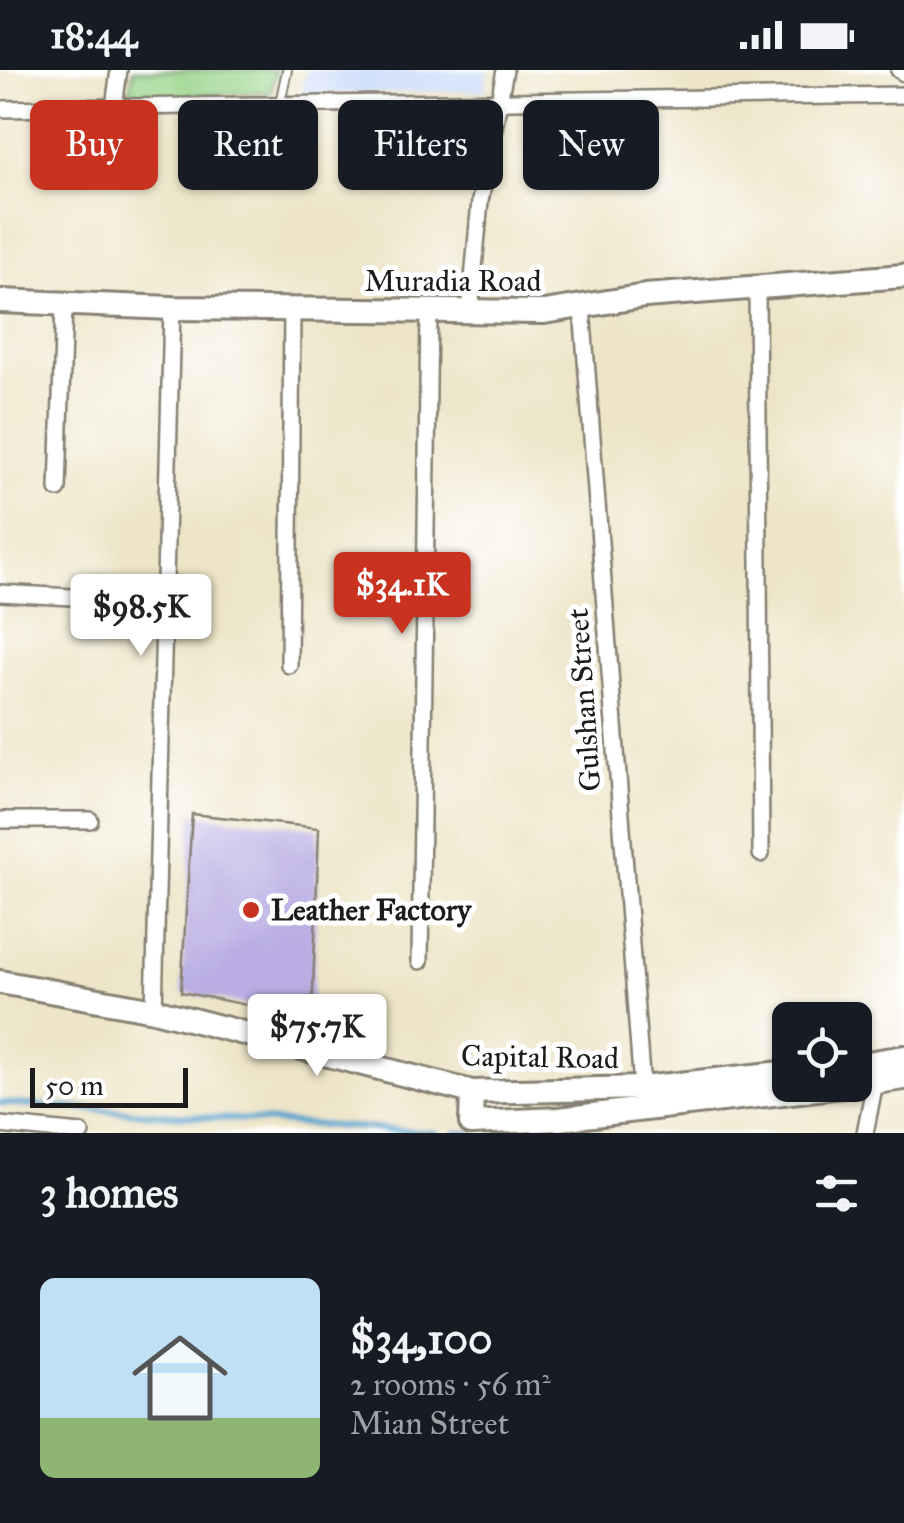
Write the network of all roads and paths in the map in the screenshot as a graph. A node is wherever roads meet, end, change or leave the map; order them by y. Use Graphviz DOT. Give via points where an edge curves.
graph roads {
  1 [pos="118,70"];
  2 [pos="287,70"];
  3 [pos="504,70"];
  4 [pos="904,95"];
  5 [pos="115,100"];
  6 [pos="281,100"];
  7 [pos="498,100"];
  8 [pos="503,101"];
  9 [pos="30,109"];
  10 [pos="0,110"];
  11 [pos="482,190"];
  12 [pos="904,276"];
  13 [pos="758,285"];
  14 [pos="0,302"];
  15 [pos="64,304"];
  16 [pos="172,308"];
  17 [pos="582,308"];
  18 [pos="292,310"];
  19 [pos="429,313"];
  20 [pos="470,313"];
  21 [pos="58,489"];
  22 [pos="0,592"];
  23 [pos="72,597"];
  24 [pos="289,665"];
  25 [pos="0,820"];
  26 [pos="90,820"];
  27 [pos="761,854"];
  28 [pos="420,961"];
  29 [pos="0,982"];
  30 [pos="154,1010"];
  31 [pos="904,1057"];
  32 [pos="772,1074"];
  33 [pos="872,1076"];
  34 [pos="904,1078"];
  35 [pos="872,1080"];
  36 [pos="642,1088"];
  37 [pos="472,1092"];
  38 [pos="772,1092"];
  39 [pos="866,1102"];
  40 [pos="0,1125"];
  41 [pos="470,1128"];
  42 [pos="81,1133"];
  43 [pos="866,1133"];
  1 -- 5 [label="street"];
  2 -- 6 [label="lane"];
  3 -- 7 [label="street"];
  4 -- 8 [label="street"];
  9 -- 10 [label="street"];
  11 -- 20 [label="street"];
  12 -- 13 [label="street, Muradia Road"];
  13 -- 17 [label="street, Muradia Road"];
  13 -- 27 [label="street"];
  14 -- 15 [label="street, Muradia Road"];
  15 -- 16 [label="street, Muradia Road"];
  15 -- 21 [label="street"];
  16 -- 18 [label="street, Muradia Road"];
  16 -- 30 [label="street"];
  17 -- 20 [label="street, Muradia Road"];
  17 -- 36 [label="street, Gulshan Street"];
  18 -- 19 [label="street, Muradia Road"];
  18 -- 24 [label="street"];
  19 -- 20 [label="street, Muradia Road"];
  19 -- 28 [label="street"];
  22 -- 23 [label="street"];
  25 -- 26 [label="street"];
  29 -- 30 [label="street, Capital Road"];
  30 -- 37 [label="street, Capital Road"];
  31 -- 33 [label="street"];
  32 -- 36 [label="street, Capital Road"];
  34 -- 35 [label="street"];
  36 -- 37 [label="street, Capital Road"];
  37 -- 41 [label="street"];
  38 -- 41 [label="street"];
  39 -- 43 [label="street"];
  40 -- 42 [label="street"];
}
